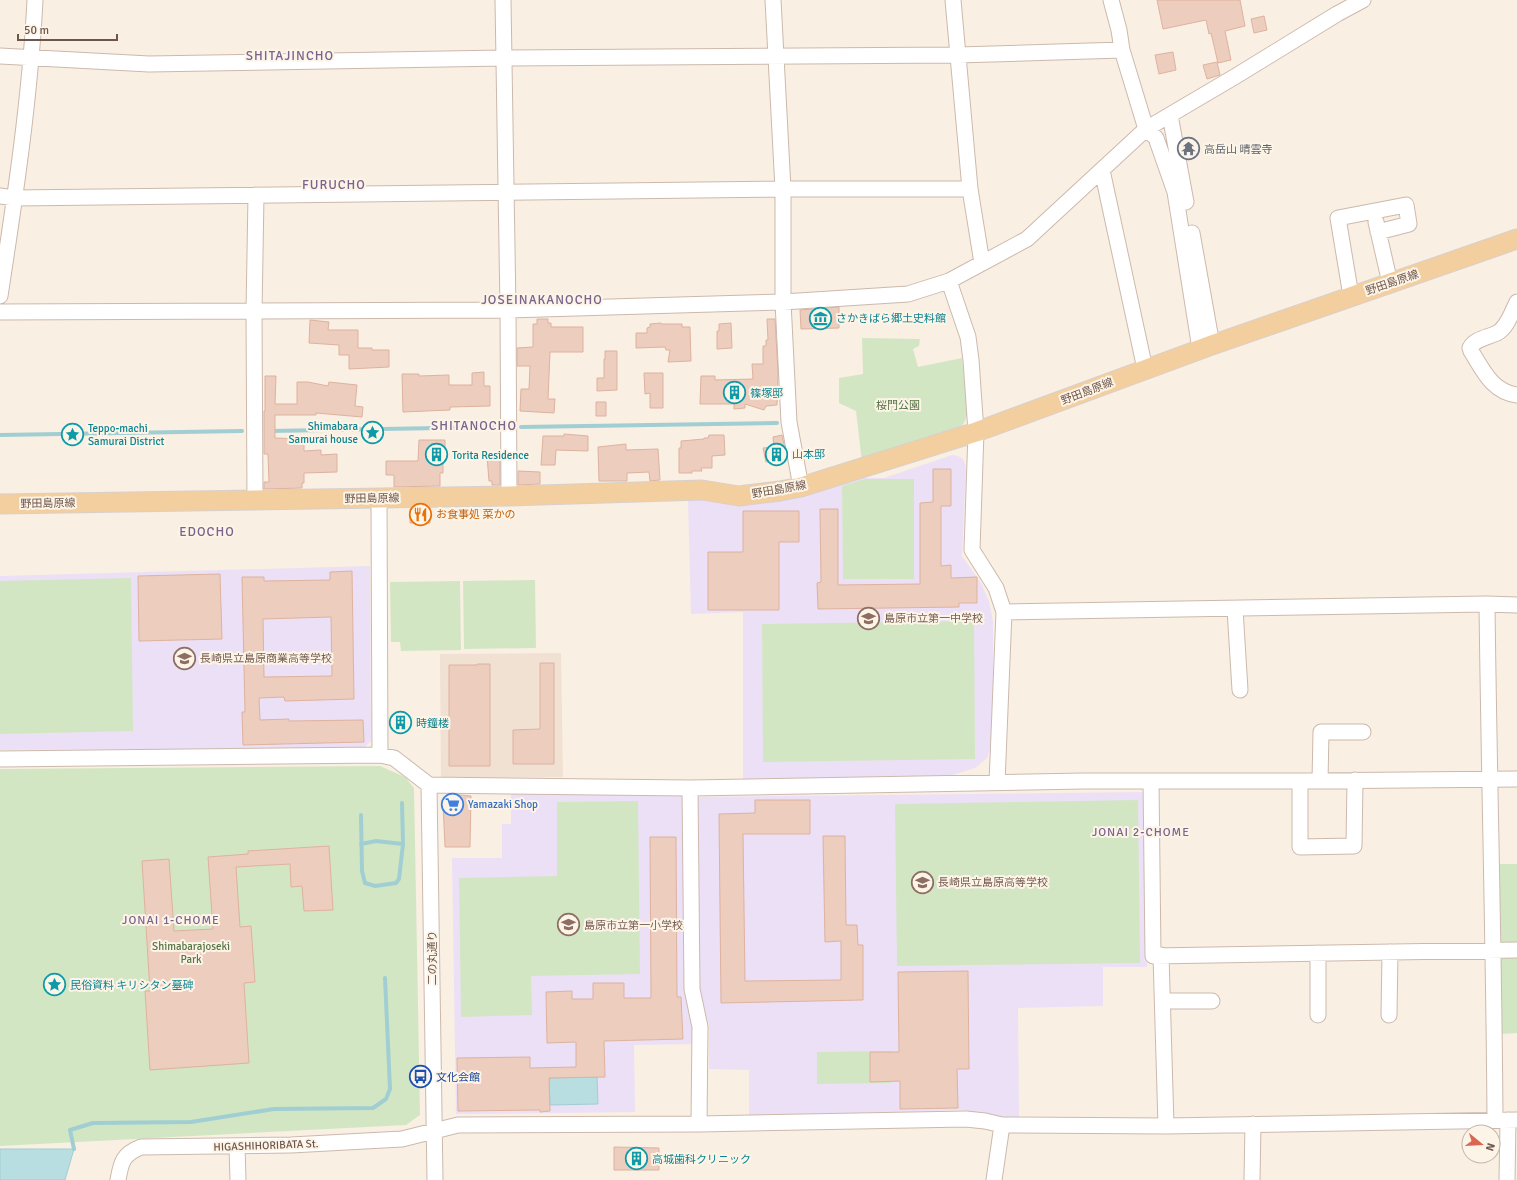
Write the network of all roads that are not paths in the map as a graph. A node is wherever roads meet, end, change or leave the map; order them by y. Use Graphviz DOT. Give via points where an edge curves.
graph roads {
  1 [pos="35,0"];
  2 [pos="503,0"];
  3 [pos="773,0"];
  4 [pos="953,0"];
  5 [pos="1111,0"];
  6 [pos="1363,0"];
  7 [pos="1335,7"];
  8 [pos="1122,50"];
  9 [pos="0,56"];
  10 [pos="958,56"];
  11 [pos="775,57"];
  12 [pos="32,58"];
  13 [pos="504,58"];
  14 [pos="1170,114"];
  15 [pos="1146,129"];
  16 [pos="1102,170"];
  17 [pos="783,189"];
  18 [pos="970,189"];
  19 [pos="505,193"];
  20 [pos="256,195"];
  21 [pos="7,197"];
  22 [pos="1374,211"];
  23 [pos="1378,232"];
  24 [pos="1517,239"];
  25 [pos="982,264"];
  26 [pos="949,281"];
  27 [pos="1390,283"];
  28 [pos="0,293"];
  29 [pos="1351,296"];
  30 [pos="783,302"];
  31 [pos="1517,302"];
  32 [pos="508,310"];
  33 [pos="0,312"];
  34 [pos="254,312"];
  35 [pos="1206,347"];
  36 [pos="1145,369"];
  37 [pos="1517,395"];
  38 [pos="976,432"];
  39 [pos="801,487"];
  40 [pos="509,496"];
  41 [pos="379,498"];
  42 [pos="255,500"];
  43 [pos="0,504"];
  44 [pos="1487,604"];
  45 [pos="1517,605"];
  46 [pos="1235,609"];
  47 [pos="1004,612"];
  48 [pos="1240,690"];
  49 [pos="1363,732"];
  50 [pos="380,755"];
  51 [pos="0,759"];
  52 [pos="1489,779"];
  53 [pos="1517,779"];
  54 [pos="1355,780"];
  55 [pos="1151,781"];
  56 [pos="1300,781"];
  57 [pos="1320,781"];
  58 [pos="997,783"];
  59 [pos="429,785"];
  60 [pos="690,788"];
  61 [pos="1494,950"];
  62 [pos="1517,950"];
  63 [pos="1390,952"];
  64 [pos="1318,953"];
  65 [pos="1161,955"];
  66 [pos="1162,1001"];
  67 [pos="1212,1001"];
  68 [pos="1318,1015"];
  69 [pos="1389,1015"];
  70 [pos="1507,1120"];
  71 [pos="699,1124"];
  72 [pos="1253,1124"];
  73 [pos="1002,1125"];
  74 [pos="1166,1126"];
  75 [pos="433,1130"];
  76 [pos="237,1146"];
  77 [pos="118,1180"];
  78 [pos="238,1180"];
  79 [pos="435,1180"];
  80 [pos="994,1180"];
  81 [pos="1252,1180"];
  82 [pos="1507,1180"];
  1 -- 12 [label="street"];
  2 -- 13 [label="street"];
  3 -- 11 [label="street"];
  4 -- 10 [label="street"];
  5 -- 8 [label="street"];
  6 -- 7 [label="street"];
  7 -- 14 [label="street" via="1243,72"];
  8 -- 10 [label="street"];
  8 -- 15 [label="street"];
  9 -- 12 [label="street"];
  10 -- 11 [label="street"];
  10 -- 18 [label="street"];
  11 -- 13 [label="street"];
  11 -- 17 [label="street"];
  12 -- 13 [label="street" via="149,64"];
  12 -- 21 [label="street"];
  13 -- 19 [label="street"];
  14 -- 15 [label="street"];
  14 -- 35 [label="street"];
  15 -- 16 [label="street"];
  15 -- 35 [label="street" via="1156,138 1175,192"];
  16 -- 25 [label="street" via="1027,238"];
  16 -- 36 [label="street"];
  17 -- 18 [label="street"];
  17 -- 19 [label="street"];
  17 -- 30 [label="street"];
  18 -- 25 [label="street"];
  19 -- 20 [label="street"];
  19 -- 32 [label="street"];
  20 -- 21 [label="street"];
  20 -- 34 [label="street"];
  21 -- 28 [label="street"];
  22 -- 23 [label="street"];
  22 -- 23 [label="street" via="1406,205 1409,224"];
  22 -- 29 [label="street" via="1338,218"];
  23 -- 27 [label="street"];
  24 -- 27 [label="main road, 野田島原線"];
  25 -- 26 [label="street"];
  26 -- 30 [label="street" via="908,294"];
  26 -- 38 [label="street" via="968,337"];
  27 -- 29 [label="main road, 野田島原線"];
  29 -- 35 [label="main road, 野田島原線"];
  30 -- 32 [label="street"];
  30 -- 39 [label="street" via="789,422"];
  31 -- 37 [label="street" via="1503,329 1474,343 1470,348 1494,385 1507,393"];
  32 -- 34 [label="street"];
  32 -- 40 [label="street"];
  33 -- 34 [label="street"];
  34 -- 42 [label="street"];
  35 -- 36 [label="main road, 野田島原線"];
  36 -- 38 [label="main road, 野田島原線"];
  38 -- 39 [label="main road, 野田島原線"];
  38 -- 47 [label="street" via="972,550 996,588"];
  39 -- 40 [label="main road, 野田島原線" via="739,496 702,490"];
  40 -- 41 [label="main road, 野田島原線"];
  41 -- 42 [label="main road, 野田島原線"];
  41 -- 50 [label="street"];
  42 -- 43 [label="main road, 野田島原線"];
  44 -- 45 [label="street"];
  44 -- 46 [label="street"];
  44 -- 52 [label="street"];
  46 -- 47 [label="street"];
  46 -- 48 [label="street"];
  47 -- 58 [label="street"];
  49 -- 57 [label="street" via="1321,732"];
  50 -- 51 [label="street"];
  50 -- 59 [label="street" via="394,758"];
  52 -- 53 [label="street"];
  52 -- 54 [label="street"];
  52 -- 61 [label="street"];
  54 -- 56 [label="street" via="1354,846 1300,847"];
  54 -- 57 [label="street"];
  55 -- 56 [label="street"];
  55 -- 58 [label="street"];
  55 -- 65 [label="street" via="1153,956"];
  56 -- 57 [label="street"];
  58 -- 60 [label="street"];
  59 -- 60 [label="street"];
  59 -- 75 [label="street, 二の丸通り"];
  60 -- 71 [label="street" via="692,989 700,1027"];
  61 -- 62 [label="street"];
  61 -- 63 [label="street"];
  61 -- 70 [label="street"];
  63 -- 64 [label="street"];
  63 -- 69 [label="street"];
  64 -- 65 [label="street"];
  64 -- 68 [label="street"];
  65 -- 66 [label="street"];
  66 -- 67 [label="street"];
  66 -- 74 [label="street"];
  70 -- 72 [label="street, HIGASHIHORIBATA St."];
  70 -- 82 [label="street"];
  71 -- 73 [label="street, HIGASHIHORIBATA St." via="966,1119"];
  71 -- 75 [label="street, HIGASHIHORIBATA St." via="458,1125"];
  72 -- 74 [label="street, HIGASHIHORIBATA St."];
  72 -- 81 [label="street"];
  73 -- 74 [label="street, HIGASHIHORIBATA St."];
  73 -- 80 [label="street"];
  75 -- 76 [label="street, HIGASHIHORIBATA St." via="402,1139"];
  75 -- 79 [label="street, 二の丸通り"];
  76 -- 77 [label="street, HIGASHIHORIBATA St." via="141,1147 123,1160"];
  76 -- 78 [label="street"];
}
